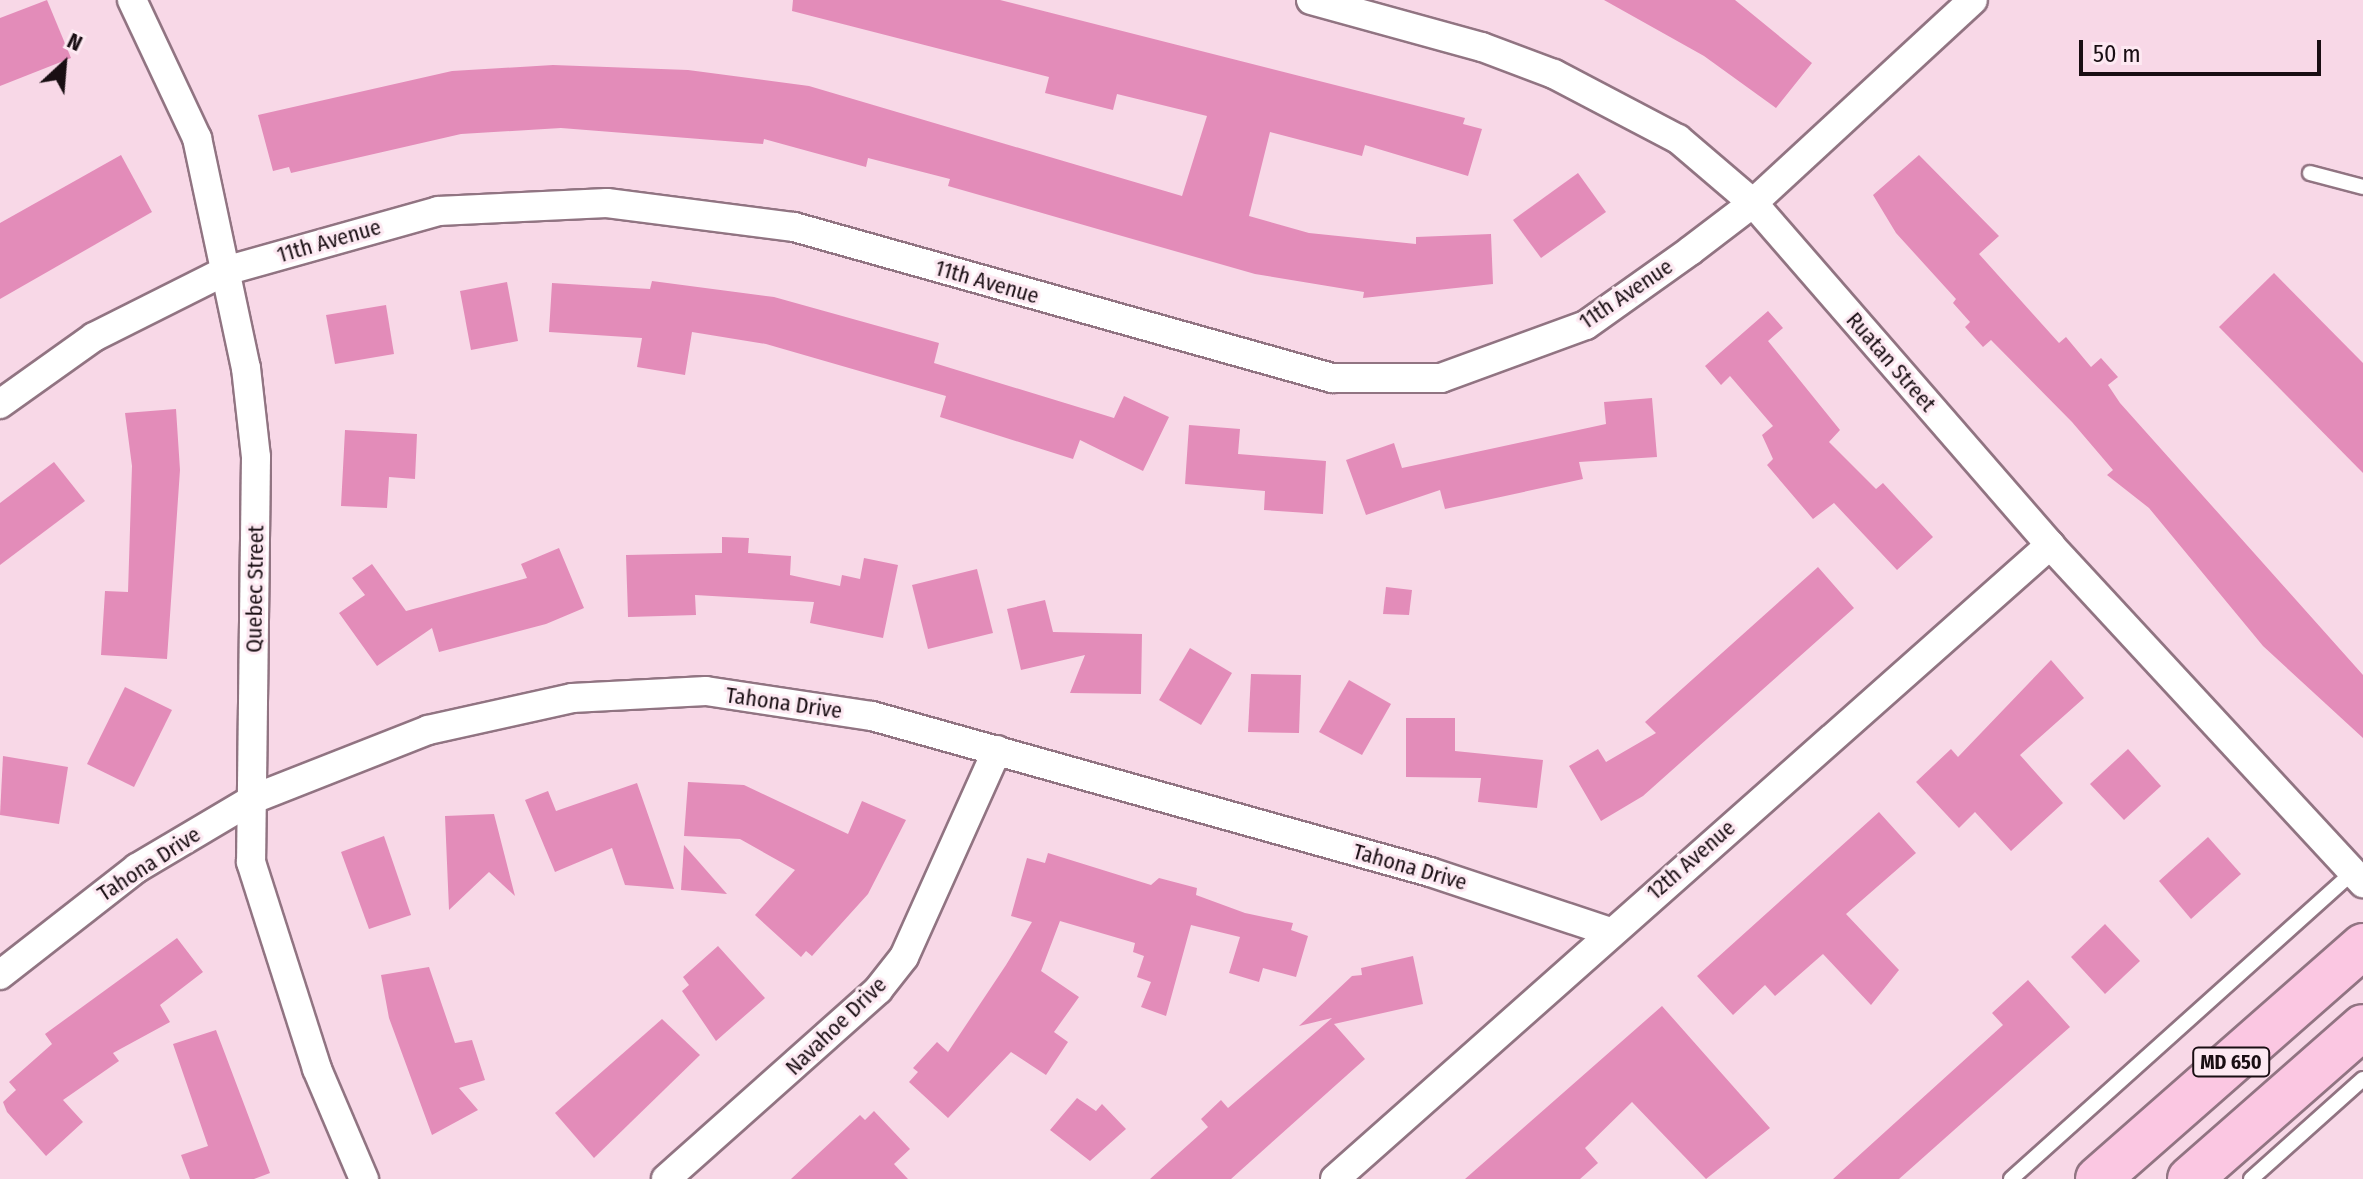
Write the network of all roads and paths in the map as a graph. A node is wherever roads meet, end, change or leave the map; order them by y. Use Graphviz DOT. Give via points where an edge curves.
graph roads {
  1 [pos="132,0"];
  2 [pos="1311,0"];
  3 [pos="1973,0"];
  4 [pos="2310,173"];
  5 [pos="2363,187"];
  6 [pos="1753,203"];
  7 [pos="225,271"];
  8 [pos="0,404"];
  9 [pos="2050,545"];
  10 [pos="997,750"];
  11 [pos="253,799"];
  12 [pos="2358,877"];
  13 [pos="1610,932"];
  14 [pos="2363,946"];
  15 [pos="0,975"];
  16 [pos="2363,1027"];
  17 [pos="2363,1079"];
  18 [pos="364,1179"];
  19 [pos="666,1179"];
  20 [pos="1335,1179"];
  21 [pos="2011,1179"];
  22 [pos="2098,1179"];
  23 [pos="2190,1179"];
  24 [pos="2251,1179"];
  1 -- 7 [label="street, Quebec Street" via="197,138"];
  2 -- 6 [label="street, Ruatan Street" via="1554,74 1678,139"];
  3 -- 6 [label="street, 11th Avenue"];
  4 -- 5 [label="lane"];
  6 -- 7 [label="street, 11th Avenue" via="1586,325 1441,378 1332,378 794,227 607,203 438,211"];
  6 -- 9 [label="street, Ruatan Street"];
  7 -- 8 [label="street, 11th Avenue" via="94,337"];
  7 -- 11 [label="street, Quebec Street" via="256,457"];
  9 -- 12 [label="street, Ruatan Street"];
  9 -- 13 [label="street, 12th Avenue"];
  10 -- 11 [label="street, Tahona Drive" via="872,716 706,691 572,698 428,730"];
  10 -- 13 [label="street, Tahona Drive" via="1430,872"];
  10 -- 19 [label="street, Navahoe Drive" via="904,957 878,990"];
  11 -- 15 [label="street, Tahona Drive" via="137,868"];
  11 -- 18 [label="street, Quebec Street" via="251,862 317,1069"];
  12 -- 21 [label="lane"];
  13 -- 20 [label="street, 12th Avenue"];
  14 -- 22 [label="main road, MD 650"];
  16 -- 23 [label="main road, MD 650"];
  17 -- 24 [label="lane"];
}
